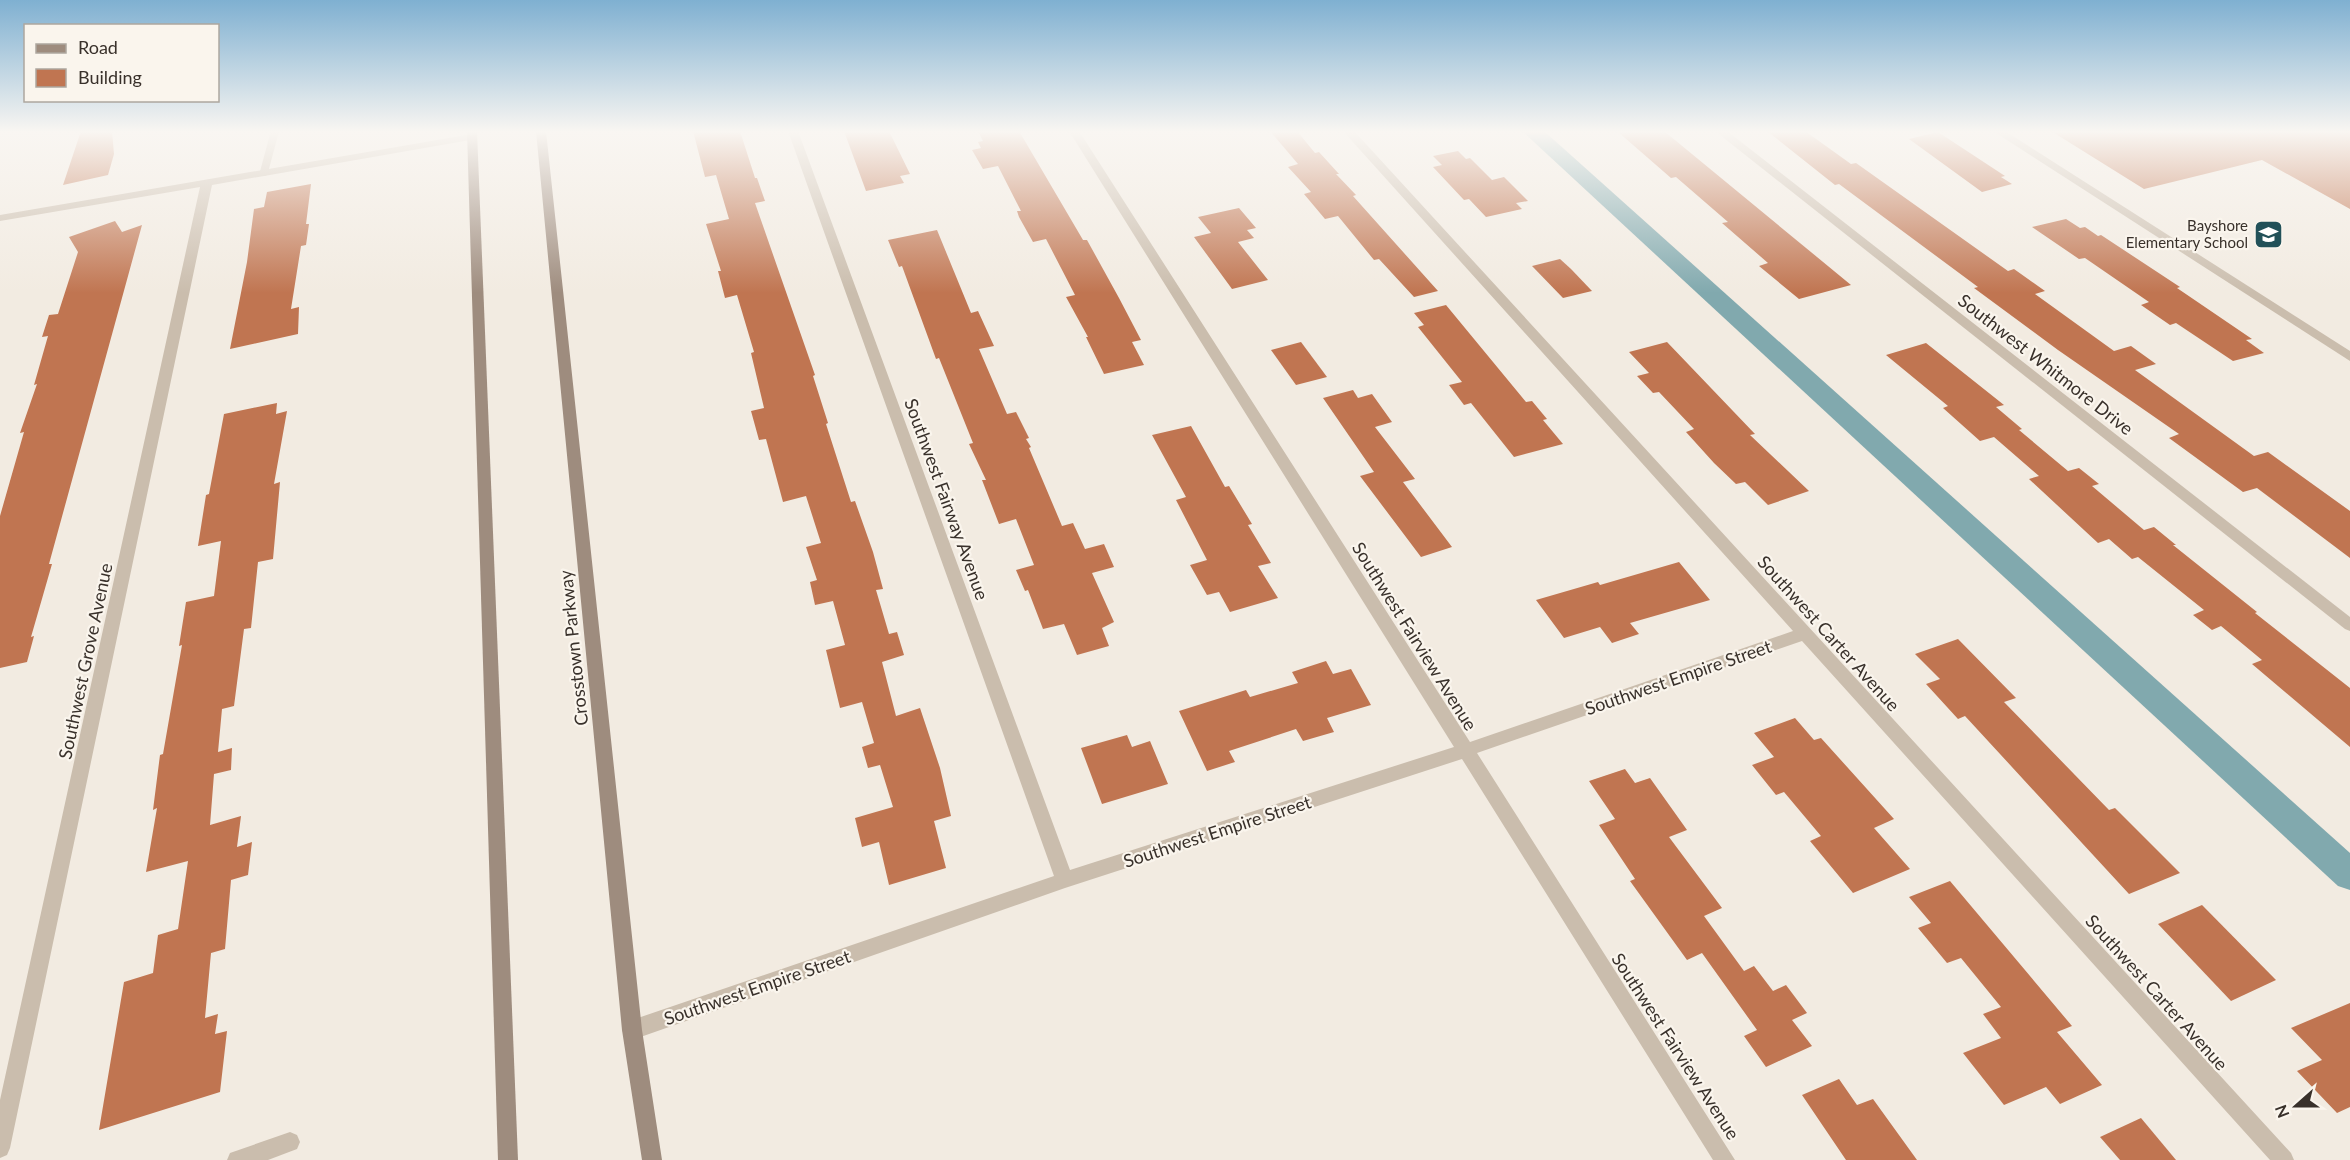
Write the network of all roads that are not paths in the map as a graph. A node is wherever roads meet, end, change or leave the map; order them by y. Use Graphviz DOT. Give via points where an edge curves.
graph roads {
  1 [pos="184,185"];
  2 [pos="206,185"];
  3 [pos="474,185"];
  4 [pos="546,185"];
  5 [pos="813,185"];
  6 [pos="1108,185"];
  7 [pos="1397,185"];
  8 [pos="1789,185"];
  9 [pos="2082,185"];
  10 [pos="0,218"];
  11 [pos="2350,357"];
  12 [pos="2350,625"];
  13 [pos="1803,634"];
  14 [pos="1464,751"];
  15 [pos="1065,880"];
  16 [pos="632,1030"];
  17 [pos="290,1142"];
  18 [pos="0,1148"];
  19 [pos="237,1160"];
  20 [pos="508,1160"];
  21 [pos="652,1160"];
  22 [pos="1725,1160"];
  23 [pos="2284,1160"];
  1 -- 10 [label="street"];
  2 -- 18 [label="street, Southwest Grove Avenue"];
  3 -- 20 [label="main road"];
  4 -- 16 [label="main road, Crosstown Parkway"];
  5 -- 15 [label="street, Southwest Fairway Avenue"];
  6 -- 14 [label="street, Southwest Fairview Avenue"];
  7 -- 13 [label="street, Southwest Carter Avenue"];
  8 -- 12 [label="street, Southwest Whitmore Drive"];
  9 -- 11 [label="street"];
  13 -- 14 [label="street, Southwest Empire Street"];
  13 -- 23 [label="street, Southwest Carter Avenue"];
  14 -- 15 [label="street, Southwest Empire Street"];
  14 -- 22 [label="street, Southwest Fairview Avenue"];
  15 -- 16 [label="street, Southwest Empire Street"];
  16 -- 21 [label="main road, Crosstown Parkway"];
  17 -- 19 [label="street"];
}
